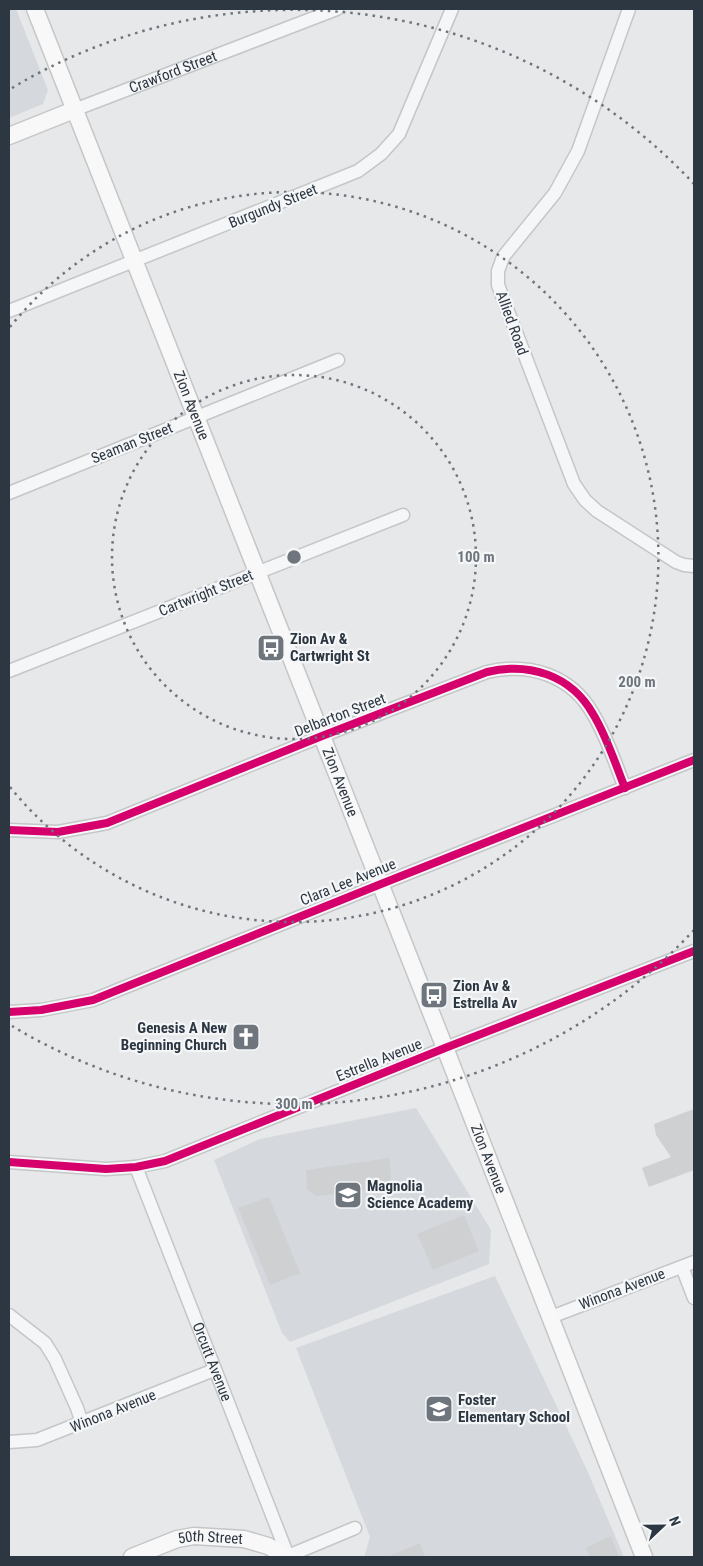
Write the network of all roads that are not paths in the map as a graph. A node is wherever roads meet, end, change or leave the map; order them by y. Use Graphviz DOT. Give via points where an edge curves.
graph roads {
  1 [pos="35,9"];
  2 [pos="337,9"];
  3 [pos="452,9"];
  4 [pos="629,9"];
  5 [pos="74,110"];
  6 [pos="9,136"];
  7 [pos="135,261"];
  8 [pos="9,311"];
  9 [pos="338,360"];
  10 [pos="196,418"];
  11 [pos="9,493"];
  12 [pos="403,515"];
  13 [pos="694,566"];
  14 [pos="258,572"];
  15 [pos="9,671"];
  16 [pos="322,736"];
  17 [pos="694,760"];
  18 [pos="625,788"];
  19 [pos="9,830"];
  20 [pos="381,884"];
  21 [pos="694,951"];
  22 [pos="9,1012"];
  23 [pos="445,1048"];
  24 [pos="9,1162"];
  25 [pos="136,1167"];
  26 [pos="694,1262"];
  27 [pos="682,1267"];
  28 [pos="694,1298"];
  29 [pos="9,1315"];
  30 [pos="550,1317"];
  31 [pos="214,1370"];
  32 [pos="82,1423"];
  33 [pos="9,1442"];
  34 [pos="355,1528"];
  35 [pos="132,1557"];
  36 [pos="288,1557"];
  37 [pos="644,1557"];
  1 -- 5 [label="main road, Zion Avenue"];
  2 -- 5 [label="street, Crawford Street"];
  3 -- 7 [label="street, Burgundy Street" via="399,134 370,163 358,171"];
  4 -- 13 [label="street, Allied Road" via="578,150 555,192 503,257 498,285 579,492 596,510 676,562"];
  5 -- 6 [label="main road, Crawford Street"];
  5 -- 7 [label="main road, Zion Avenue"];
  7 -- 8 [label="street, Burgundy Street"];
  7 -- 10 [label="main road, Zion Avenue"];
  9 -- 10 [label="street, Seaman Street"];
  10 -- 11 [label="street, Seaman Street"];
  10 -- 14 [label="main road, Zion Avenue"];
  12 -- 14 [label="street, Cartwright Street"];
  14 -- 15 [label="street, Cartwright Street"];
  14 -- 16 [label="main road, Zion Avenue"];
  16 -- 18 [label="street, Delbarton Street" via="487,672 512,668 536,670 559,680 586,703 598,723"];
  16 -- 19 [label="street, Delbarton Street" via="106,823 58,832"];
  16 -- 20 [label="main road, Zion Avenue"];
  17 -- 18 [label="street, Clara Lee Avenue"];
  18 -- 20 [label="street, Clara Lee Avenue"];
  20 -- 22 [label="street, Clara Lee Avenue" via="93,1000 41,1010"];
  20 -- 23 [label="main road, Zion Avenue"];
  21 -- 23 [label="street, Estrella Avenue"];
  23 -- 25 [label="street, Estrella Avenue" via="166,1160"];
  23 -- 30 [label="main road, Zion Avenue"];
  24 -- 25 [label="street, Estrella Avenue" via="106,1169"];
  25 -- 31 [label="street, Orcutt Avenue"];
  26 -- 27 [label="street, Winona Avenue"];
  27 -- 28 [label="street"];
  27 -- 30 [label="street, Winona Avenue"];
  29 -- 32 [label="street" via="45,1343 56,1360"];
  30 -- 37 [label="main road, Zion Avenue"];
  31 -- 32 [label="street, Winona Avenue"];
  31 -- 36 [label="street, Orcutt Avenue"];
  32 -- 33 [label="street, Winona Avenue" via="37,1440"];
  34 -- 36 [label="street"];
  35 -- 36 [label="main road, 50th Street" via="177,1539 194,1536 244,1539 268,1546"];
}
